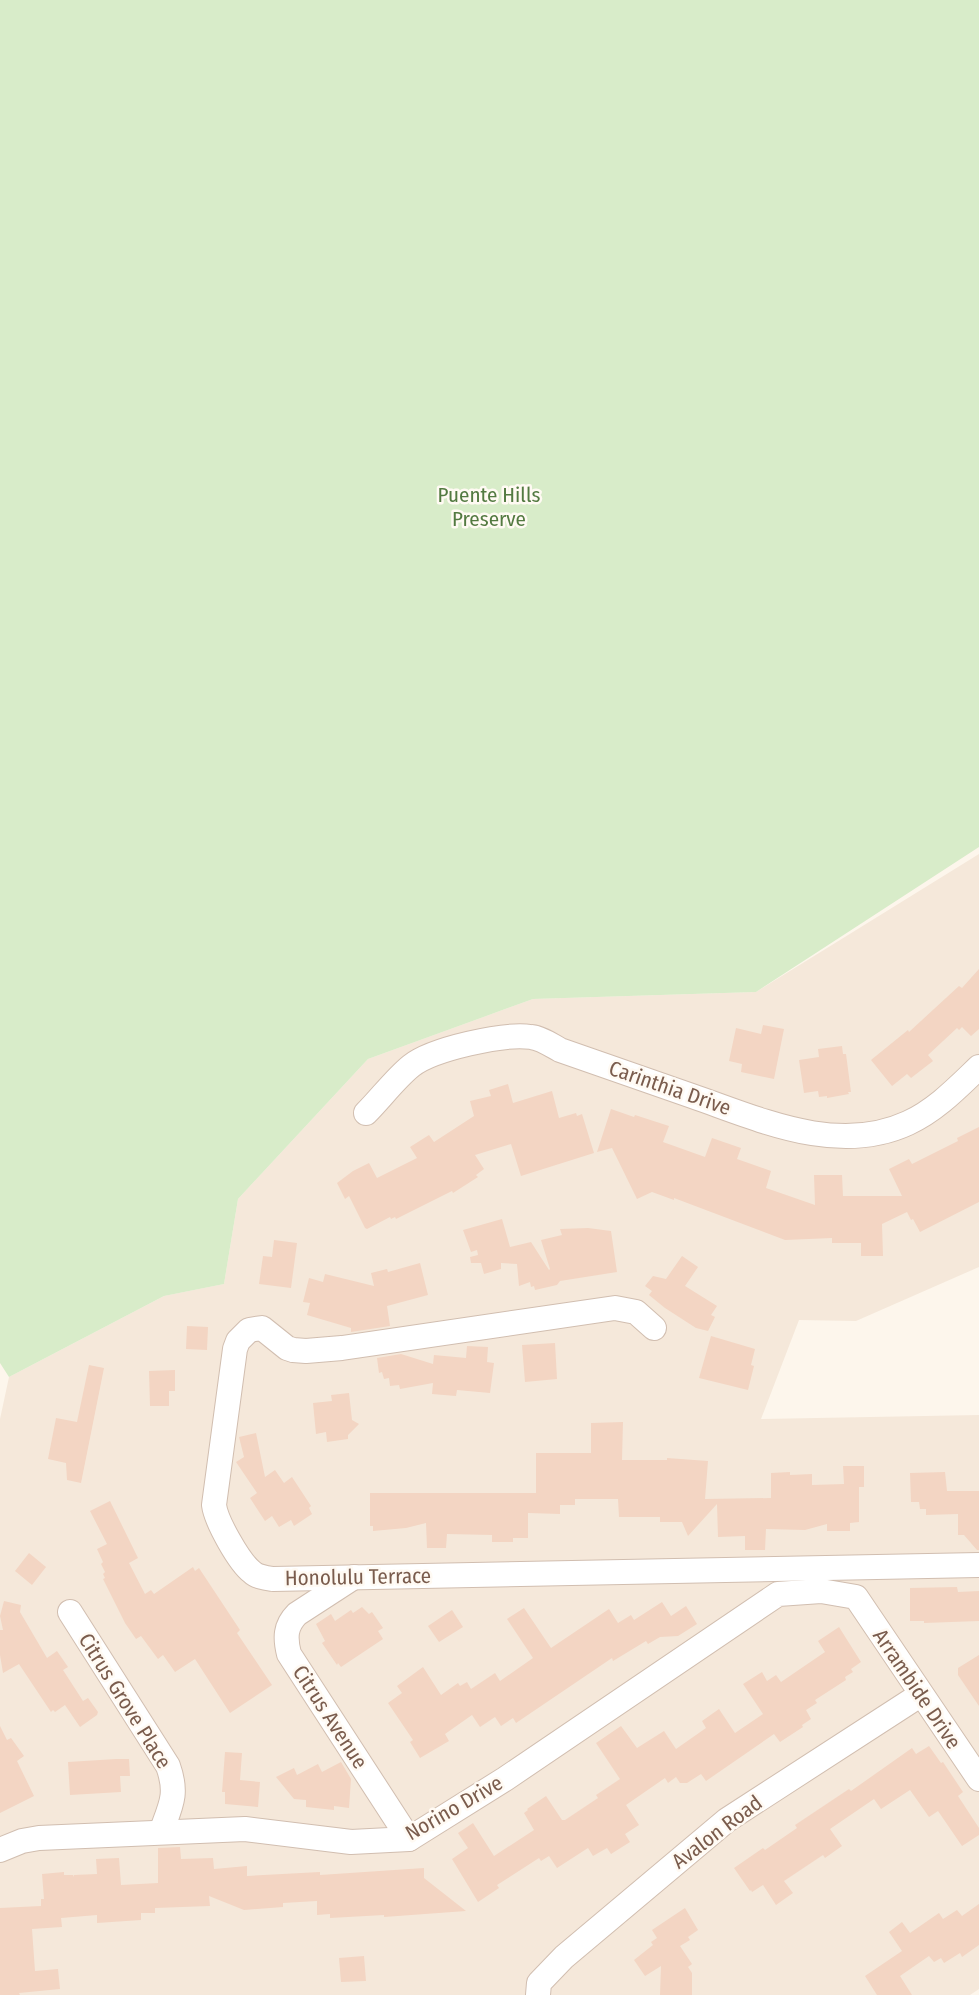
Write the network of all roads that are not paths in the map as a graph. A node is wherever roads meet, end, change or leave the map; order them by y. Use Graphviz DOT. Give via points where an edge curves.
graph roads {
  1 [pos="979,1067"];
  2 [pos="366,1113"];
  3 [pos="654,1328"];
  4 [pos="979,1565"];
  5 [pos="355,1577"];
  6 [pos="856,1597"];
  7 [pos="70,1612"];
  8 [pos="920,1695"];
  9 [pos="979,1779"];
  10 [pos="162,1832"];
  11 [pos="409,1839"];
  12 [pos="0,1850"];
  13 [pos="538,1995"];
  1 -- 2 [label="street, Carinthia Drive" via="941,1103 908,1123 874,1134 829,1135 787,1129 534,1037 519,1036 462,1045 422,1059"];
  3 -- 5 [label="street, Honolulu Terrace" via="636,1312 615,1308 306,1351 287,1348 262,1328 244,1334 235,1349 214,1505 216,1519 256,1574 273,1579"];
  4 -- 5 [label="street, Honolulu Terrace"];
  5 -- 11 [label="street, Citrus Avenue" via="289,1622 286,1642 289,1654"];
  6 -- 8 [label="street, Arrambide Drive"];
  6 -- 11 [label="street, Norino Drive" via="821,1591 778,1594"];
  7 -- 10 [label="street, Citrus Grove Place" via="168,1766 174,1797"];
  8 -- 9 [label="street, Arrambide Drive"];
  8 -- 13 [label="street, Avalon Road" via="727,1820 564,1957 539,1983"];
  10 -- 11 [label="street, Norino Drive" via="245,1829 351,1842"];
  10 -- 12 [label="street, Norino Drive" via="38,1838"];
}
